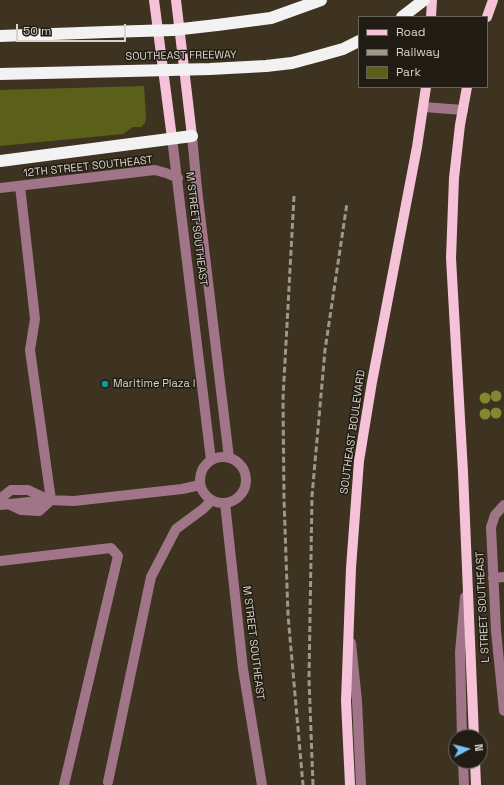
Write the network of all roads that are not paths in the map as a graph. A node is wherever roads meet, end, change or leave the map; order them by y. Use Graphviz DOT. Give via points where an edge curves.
graph roads {
  1 [pos="154,0"];
  2 [pos="176,0"];
  3 [pos="321,0"];
  4 [pos="424,0"];
  5 [pos="432,0"];
  6 [pos="493,0"];
  7 [pos="403,16"];
  8 [pos="431,16"];
  9 [pos="487,16"];
  10 [pos="0,36"];
  11 [pos="358,42"];
  12 [pos="0,74"];
  13 [pos="426,88"];
  14 [pos="468,88"];
  15 [pos="424,107"];
  16 [pos="463,110"];
  17 [pos="192,136"];
  18 [pos="172,138"];
  19 [pos="0,161"];
  20 [pos="178,178"];
  21 [pos="20,186"];
  22 [pos="0,188"];
  23 [pos="229,458"];
  24 [pos="211,460"];
  25 [pos="200,485"];
  26 [pos="51,500"];
  27 [pos="212,500"];
  28 [pos="3,503"];
  29 [pos="225,503"];
  30 [pos="504,505"];
  31 [pos="0,561"];
  32 [pos="504,576"];
  33 [pos="493,578"];
  34 [pos="466,579"];
  35 [pos="349,621"];
  36 [pos="504,711"];
  37 [pos="462,729"];
  38 [pos="474,729"];
  39 [pos="463,769"];
  40 [pos="475,769"];
  41 [pos="108,782"];
  42 [pos="64,785"];
  43 [pos="262,785"];
  44 [pos="350,785"];
  45 [pos="362,785"];
  46 [pos="464,785"];
  47 [pos="476,785"];
  1 -- 18 [label="main road, M STREET SOUTHEAST"];
  2 -- 17 [label="main road, M STREET SOUTHEAST"];
  3 -- 10 [label="highway, bridge" via="271,18 173,30"];
  4 -- 7 [label="highway"];
  5 -- 8 [label="main road"];
  6 -- 9 [label="main road"];
  11 -- 12 [label="highway, SOUTHEAST FREEWAY, bridge" via="325,54 292,63 272,65 210,70"];
  13 -- 15 [label="main road, SOUTHEAST BOULEVARD"];
  14 -- 16 [label="main road"];
  15 -- 16 [label="street"];
  15 -- 35 [label="main road, SOUTHEAST BOULEVARD" via="363,435 354,515"];
  16 -- 34 [label="main road" via="454,178 451,258"];
  17 -- 18 [label="highway"];
  17 -- 23 [label="street, M STREET SOUTHEAST"];
  18 -- 19 [label="highway"];
  18 -- 20 [label="street, M STREET SOUTHEAST"];
  20 -- 21 [label="street, 12TH STREET SOUTHEAST" via="155,170"];
  20 -- 24 [label="street, M STREET SOUTHEAST"];
  21 -- 22 [label="street, 12TH STREET SOUTHEAST"];
  21 -- 26 [label="street" via="35,319 30,350"];
  23 -- 24 [label="street"];
  23 -- 29 [label="street" via="241,466 246,480 242,492 232,501"];
  24 -- 25 [label="street" via="202,471"];
  25 -- 26 [label="street" via="74,501"];
  25 -- 27 [label="street"];
  26 -- 28 [label="street"];
  26 -- 28 [label="street" via="28,490 11,490"];
  27 -- 29 [label="street"];
  27 -- 41 [label="street" via="176,529 151,577"];
  29 -- 43 [label="street, M STREET SOUTHEAST" via="243,669"];
  30 -- 33 [label="street, L STREET SOUTHEAST" via="495,515 491,527"];
  31 -- 42 [label="street" via="112,548 118,556"];
  32 -- 33 [label="street"];
  33 -- 36 [label="street, L STREET SOUTHEAST"];
  34 -- 37 [label="street" via="460,652"];
  34 -- 38 [label="main road"];
  35 -- 44 [label="main road, SOUTHEAST BOULEVARD" via="346,701"];
  35 -- 45 [label="street"];
  39 -- 46 [label="street"];
  40 -- 47 [label="main road"];
}
